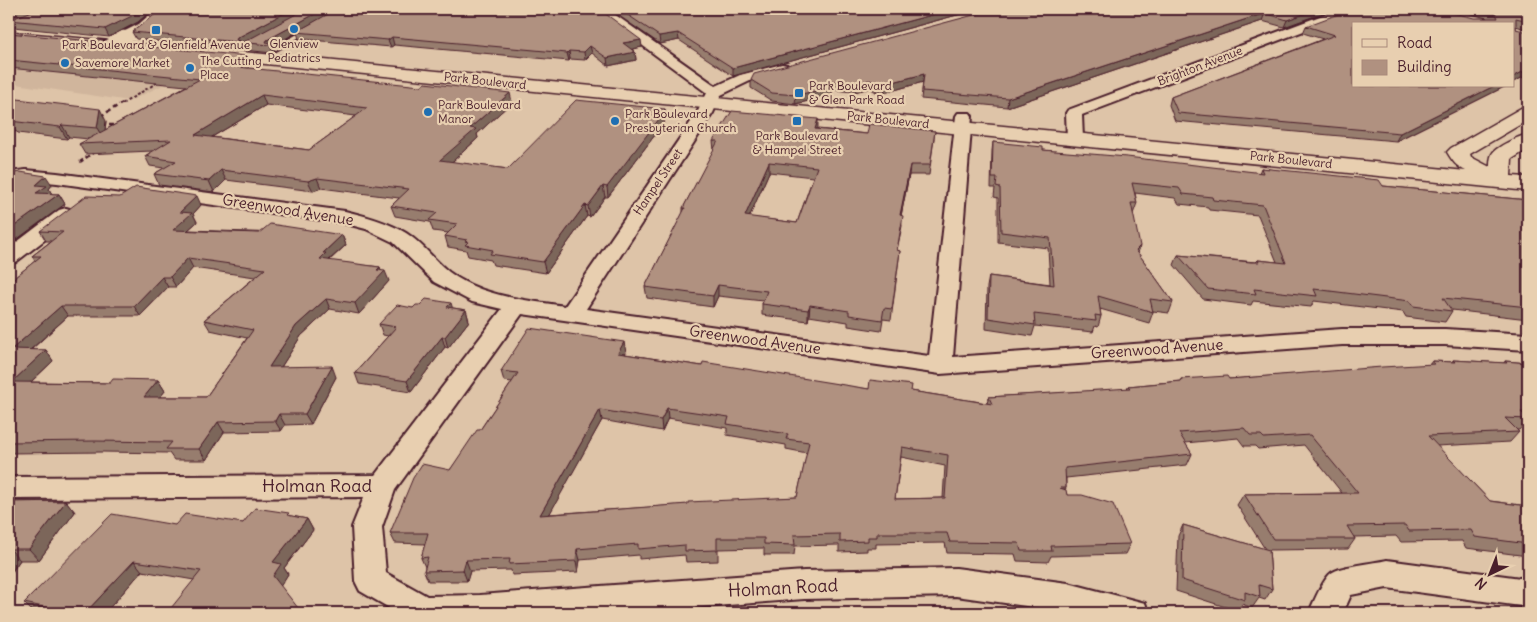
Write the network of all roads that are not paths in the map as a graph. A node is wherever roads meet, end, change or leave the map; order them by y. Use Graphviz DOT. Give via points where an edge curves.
graph roads {
  1 [pos="163,9"];
  2 [pos="602,9"];
  3 [pos="1350,9"];
  4 [pos="9,25"];
  5 [pos="318,25"];
  6 [pos="9,34"];
  7 [pos="127,36"];
  8 [pos="110,44"];
  9 [pos="189,47"];
  10 [pos="274,50"];
  11 [pos="793,65"];
  12 [pos="712,98"];
  13 [pos="1528,112"];
  14 [pos="963,122"];
  15 [pos="1074,133"];
  16 [pos="1528,140"];
  17 [pos="1463,161"];
  18 [pos="1528,168"];
  19 [pos="1500,173"];
  20 [pos="9,177"];
  21 [pos="1528,184"];
  22 [pos="90,195"];
  23 [pos="9,258"];
  24 [pos="516,306"];
  25 [pos="571,314"];
  26 [pos="1528,342"];
  27 [pos="940,366"];
  28 [pos="383,486"];
  29 [pos="9,488"];
  30 [pos="1528,593"];
  31 [pos="1133,613"];
  32 [pos="1327,613"];
  1 -- 7 [label="street" via="144,27"];
  2 -- 12 [label="street"];
  3 -- 15 [label="street, Brighton Avenue" via="1074,113"];
  4 -- 7 [label="main road, Park Boulevard"];
  5 -- 10 [label="lane"];
  6 -- 8 [label="main road, Park Boulevard"];
  7 -- 8 [label="street"];
  7 -- 9 [label="main road, Park Boulevard"];
  8 -- 9 [label="main road, Park Boulevard"];
  9 -- 10 [label="main road, Park Boulevard"];
  9 -- 12 [label="main road, Park Boulevard"];
  10 -- 12 [label="main road, Park Boulevard"];
  11 -- 12 [label="street" via="746,78"];
  12 -- 14 [label="main road, Park Boulevard"];
  12 -- 25 [label="street, Hampel Street"];
  13 -- 17 [label="main road" via="1458,152"];
  14 -- 15 [label="main road, Park Boulevard"];
  14 -- 27 [label="street"];
  15 -- 17 [label="main road, Park Boulevard"];
  15 -- 19 [label="main road, Park Boulevard"];
  16 -- 19 [label="main road" via="1501,156"];
  17 -- 19 [label="main road"];
  18 -- 19 [label="main road, Park Boulevard"];
  19 -- 21 [label="main road, Park Boulevard"];
  20 -- 22 [label="street, Greenwood Avenue" via="26,175"];
  22 -- 23 [label="street"];
  22 -- 24 [label="street, Greenwood Avenue" via="345,217 373,225 400,238 442,277 480,297"];
  24 -- 25 [label="street, Greenwood Avenue"];
  24 -- 28 [label="street"];
  25 -- 27 [label="street, Greenwood Avenue"];
  26 -- 27 [label="street, Greenwood Avenue" via="1342,337"];
  28 -- 29 [label="street, Holman Road"];
  28 -- 31 [label="street, Holman Road" via="367,527 371,581 423,611 480,610 804,585 956,582 1068,597"];
  30 -- 32 [label="street" via="1387,574 1341,584"];
}
